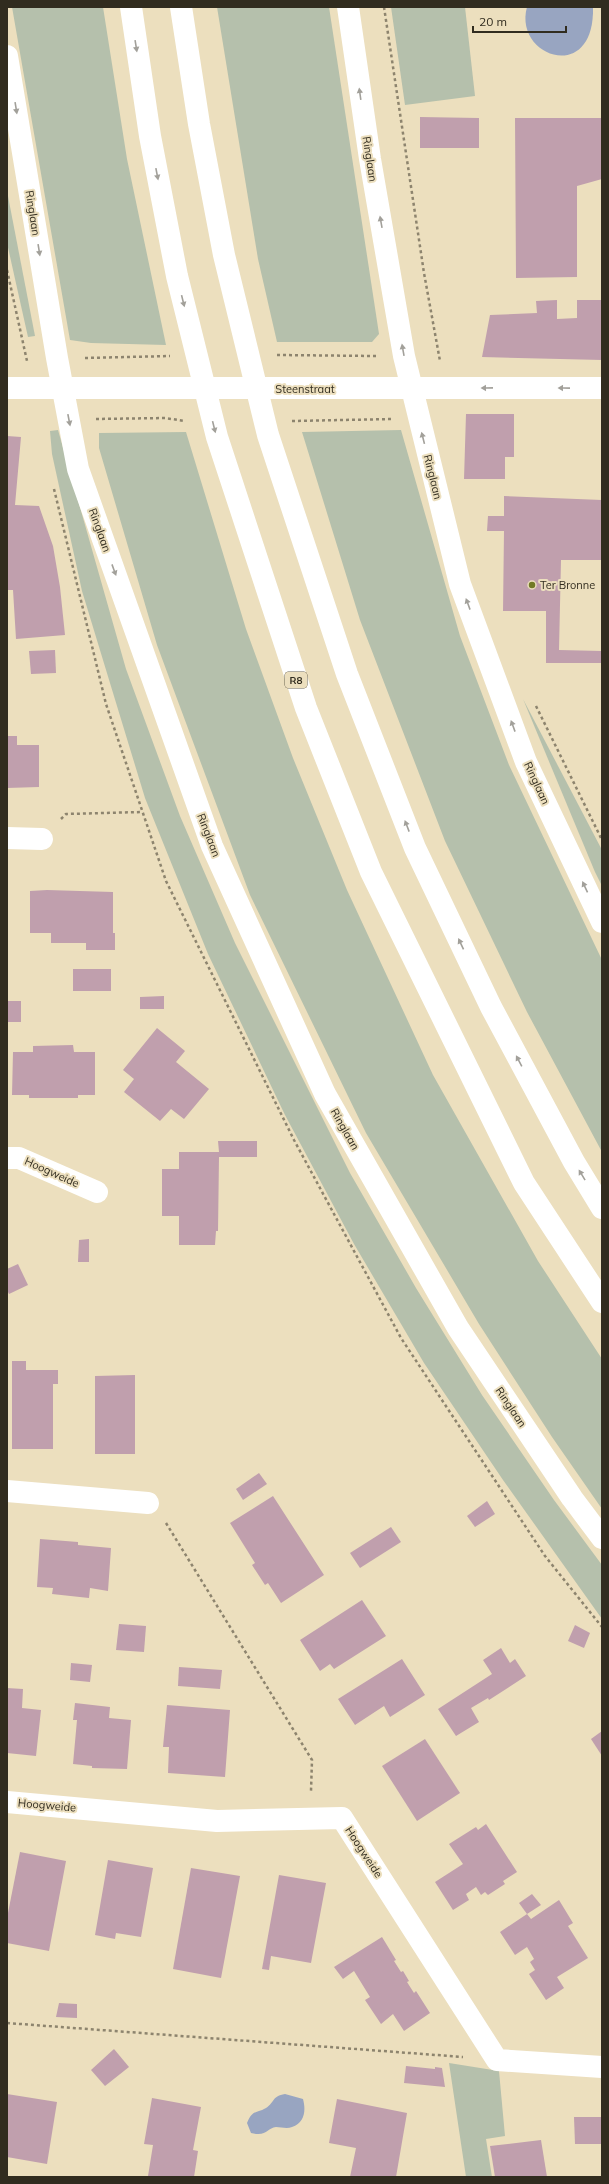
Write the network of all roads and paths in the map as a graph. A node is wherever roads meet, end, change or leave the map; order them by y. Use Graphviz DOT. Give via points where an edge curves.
graph roads {
  1 [pos="131,7"];
  2 [pos="181,7"];
  3 [pos="348,7"];
  4 [pos="384,7"];
  5 [pos="7,56"];
  6 [pos="26,355"];
  7 [pos="289,355"];
  8 [pos="160,356"];
  9 [pos="404,356"];
  10 [pos="58,358"];
  11 [pos="440,358"];
  12 [pos="63,387"];
  13 [pos="7,388"];
  14 [pos="602,388"];
  15 [pos="411,389"];
  16 [pos="445,389"];
  17 [pos="68,415"];
  18 [pos="418,419"];
  19 [pos="177,421"];
  20 [pos="313,421"];
  21 [pos="535,703"];
  22 [pos="142,812"];
  23 [pos="7,838"];
  24 [pos="42,839"];
  25 [pos="602,840"];
  26 [pos="602,922"];
  27 [pos="7,1158"];
  28 [pos="97,1192"];
  29 [pos="602,1208"];
  30 [pos="602,1302"];
  31 [pos="7,1491"];
  32 [pos="148,1503"];
  33 [pos="602,1538"];
  34 [pos="7,1802"];
  35 [pos="310,1819"];
  36 [pos="7,2023"];
  37 [pos="497,2060"];
  38 [pos="602,2067"];
  1 -- 30 [label="main road, R8, one-way" via="150,136 177,276 217,437 306,708 371,872 524,1183"];
  29 -- 2 [label="main road, one-way" via="574,1162 490,1007 415,848 347,674 266,427 224,255 199,124"];
  9 -- 3 [label="main road, Ringlaan, one-way" via="370,159"];
  4 -- 11 [label="path" via="417,227"];
  5 -- 10 [label="main road, Ringlaan, one-way"];
  6 -- 10 [label="path"];
  7 -- 9 [label="path"];
  8 -- 10 [label="path"];
  9 -- 11 [label="path"];
  9 -- 15 [label="main road, Ringlaan"];
  10 -- 12 [label="main road, Ringlaan"];
  11 -- 16 [label="path"];
  12 -- 13 [label="main road, Steenstraat"];
  12 -- 15 [label="main road, Steenstraat" via="170,390"];
  12 -- 17 [label="main road, Ringlaan"];
  14 -- 16 [label="main road, Steenstraat, one-way"];
  15 -- 16 [label="main road, Steenstraat"];
  15 -- 18 [label="main road, Ringlaan"];
  17 -- 19 [label="path" via="89,419 164,418"];
  17 -- 33 [label="main road, Ringlaan, one-way" via="78,469 212,846 325,1094 458,1328 572,1498"];
  18 -- 20 [label="path"];
  26 -- 18 [label="main road, Ringlaan, one-way" via="526,762 460,584"];
  21 -- 25 [label="path"];
  22 -- 24 [label="path" via="66,814"];
  23 -- 24 [label="main road"];
  27 -- 28 [label="main road, Hoogweide" via="19,1158"];
  31 -- 32 [label="main road"];
  32 -- 35 [label="path" via="168,1525 312,1760"];
  34 -- 35 [label="main road, Hoogweide" via="217,1821"];
  35 -- 37 [label="main road, Hoogweide" via="342,1818"];
  36 -- 37 [label="path"];
  37 -- 38 [label="main road"];
}
